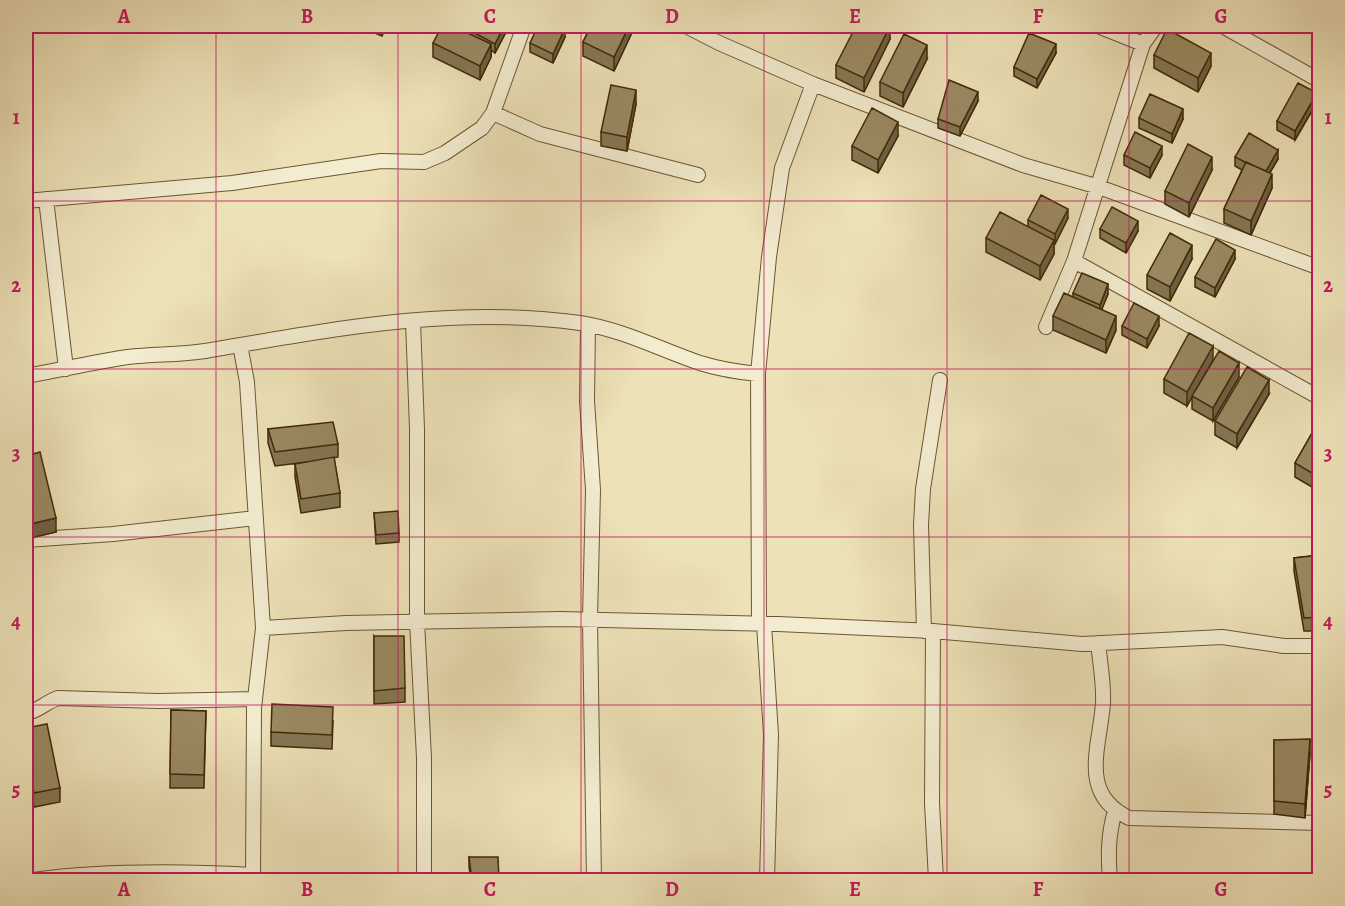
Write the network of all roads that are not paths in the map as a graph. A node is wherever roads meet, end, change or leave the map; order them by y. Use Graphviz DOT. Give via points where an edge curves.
graph roads {
  1 [pos="524,26"];
  2 [pos="686,26"];
  3 [pos="1098,26"];
  4 [pos="1156,26"];
  5 [pos="1226,28"];
  6 [pos="1143,44"];
  7 [pos="1320,81"];
  8 [pos="813,84"];
  9 [pos="493,112"];
  10 [pos="698,175"];
  11 [pos="1099,188"];
  12 [pos="46,199"];
  13 [pos="26,201"];
  14 [pos="1074,261"];
  15 [pos="1320,268"];
  16 [pos="413,321"];
  17 [pos="588,325"];
  18 [pos="1046,327"];
  19 [pos="240,345"];
  20 [pos="66,369"];
  21 [pos="758,374"];
  22 [pos="26,376"];
  23 [pos="940,380"];
  24 [pos="1320,398"];
  25 [pos="256,518"];
  26 [pos="26,540"];
  27 [pos="590,620"];
  28 [pos="417,621"];
  29 [pos="762,624"];
  30 [pos="263,628"];
  31 [pos="929,631"];
  32 [pos="1098,643"];
  33 [pos="1320,646"];
  34 [pos="255,699"];
  35 [pos="26,713"];
  36 [pos="1115,811"];
  37 [pos="1320,823"];
  38 [pos="253,878"];
  39 [pos="33,880"];
  40 [pos="424,880"];
  41 [pos="594,880"];
  42 [pos="767,880"];
  43 [pos="936,880"];
  44 [pos="1110,880"];
  1 -- 9 [label="street"];
  2 -- 8 [label="street"];
  3 -- 6 [label="street"];
  4 -- 6 [label="street"];
  5 -- 7 [label="street"];
  6 -- 11 [label="street"];
  8 -- 11 [label="street" via="1023,165"];
  8 -- 21 [label="street" via="782,168"];
  9 -- 10 [label="street" via="540,134"];
  9 -- 12 [label="street" via="482,128 424,162 381,161 232,183"];
  11 -- 14 [label="street"];
  11 -- 15 [label="street"];
  12 -- 13 [label="street"];
  12 -- 20 [label="street"];
  14 -- 18 [label="street"];
  14 -- 24 [label="street"];
  16 -- 17 [label="street" via="475,318"];
  16 -- 19 [label="street" via="365,324"];
  16 -- 28 [label="street"];
  17 -- 21 [label="street" via="646,341 723,370"];
  17 -- 27 [label="street" via="587,401 593,490"];
  19 -- 20 [label="street" via="128,357"];
  19 -- 25 [label="street" via="247,382"];
  20 -- 22 [label="street"];
  21 -- 29 [label="street"];
  23 -- 31 [label="street" via="921,516"];
  25 -- 26 [label="street"];
  25 -- 30 [label="street"];
  27 -- 28 [label="street"];
  27 -- 29 [label="street"];
  27 -- 41 [label="street"];
  28 -- 30 [label="street"];
  28 -- 40 [label="street" via="424,758"];
  29 -- 31 [label="street"];
  29 -- 42 [label="street" via="771,735"];
  30 -- 34 [label="street"];
  31 -- 32 [label="street"];
  31 -- 43 [label="street"];
  32 -- 33 [label="street" via="1222,637 1284,646"];
  32 -- 36 [label="street" via="1103,702 1097,782 1104,799"];
  34 -- 35 [label="street" via="158,702 58,698"];
  34 -- 38 [label="street"];
  36 -- 37 [label="street" via="1129,818"];
  36 -- 44 [label="street" via="1107,854"];
  38 -- 39 [label="street" via="187,872"];
}
